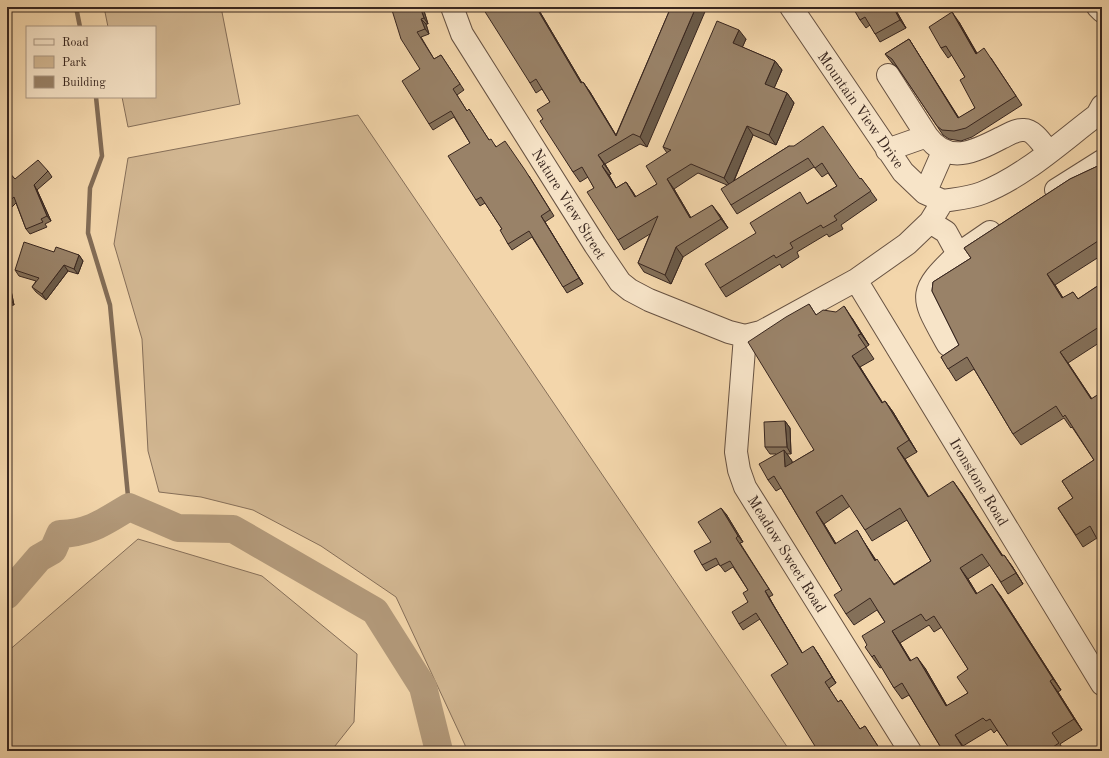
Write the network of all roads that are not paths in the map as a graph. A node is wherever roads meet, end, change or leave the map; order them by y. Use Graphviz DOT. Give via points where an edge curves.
graph roads {
  1 [pos="452,7"];
  2 [pos="791,7"];
  3 [pos="1098,7"];
  4 [pos="1102,11"];
  5 [pos="888,74"];
  6 [pos="1100,113"];
  7 [pos="927,136"];
  8 [pos="887,150"];
  9 [pos="943,152"];
  10 [pos="1050,152"];
  11 [pos="1102,161"];
  12 [pos="934,197"];
  13 [pos="1042,199"];
  14 [pos="1008,220"];
  15 [pos="930,222"];
  16 [pos="958,254"];
  17 [pos="856,280"];
  18 [pos="745,336"];
  19 [pos="948,345"];
  20 [pos="1102,684"];
  21 [pos="910,751"];
  1 -- 18 [label="street, Nature View Street" via="462,34 594,245 620,282 648,300"];
  2 -- 8 [label="street, Mountain View Drive"];
  3 -- 4 [label="street"];
  5 -- 7 [label="street"];
  6 -- 10 [label="street"];
  7 -- 8 [label="street"];
  7 -- 9 [label="street" via="934,146"];
  8 -- 12 [label="street, Mountain View Drive" via="903,172"];
  9 -- 10 [label="street" via="956,155 974,151 1014,132 1024,130 1032,133"];
  9 -- 12 [label="street"];
  10 -- 12 [label="street" via="1019,173 981,193"];
  11 -- 13 [label="street"];
  12 -- 15 [label="street"];
  14 -- 16 [label="street"];
  15 -- 16 [label="street" via="946,232"];
  15 -- 17 [label="street" via="907,244"];
  16 -- 19 [label="street" via="930,283 926,302"];
  17 -- 18 [label="street" via="761,332"];
  17 -- 20 [label="street, Ironstone Road"];
  18 -- 21 [label="street, Meadow Sweet Road" via="736,452 745,487"];
}
